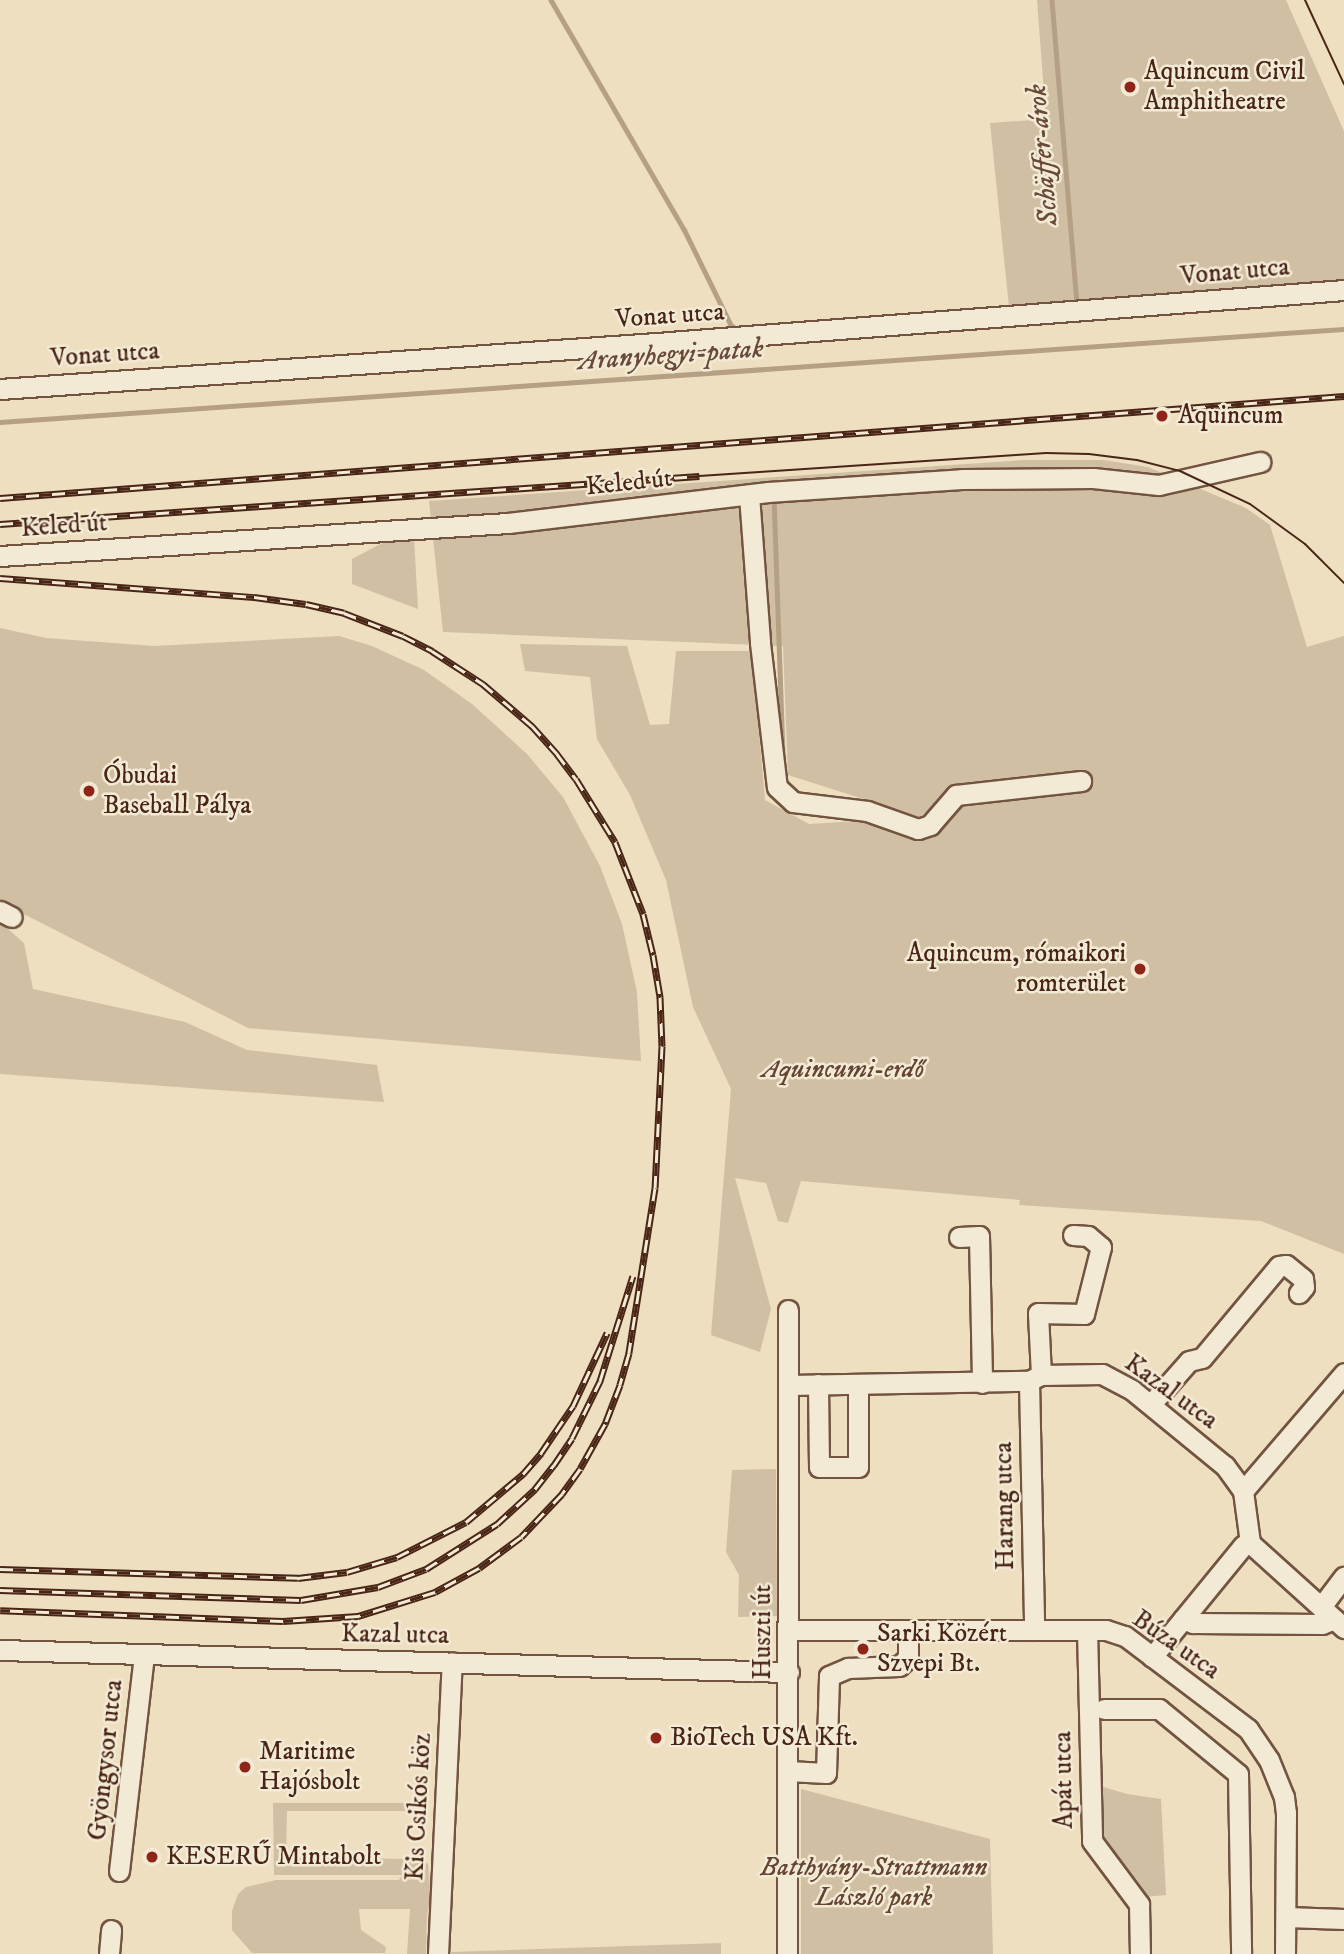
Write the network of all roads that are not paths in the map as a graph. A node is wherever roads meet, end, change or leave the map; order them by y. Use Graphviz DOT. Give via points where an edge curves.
graph roads {
  1 [pos="1344,290"];
  2 [pos="0,389"];
  3 [pos="1259,462"];
  4 [pos="767,493"];
  5 [pos="0,556"];
  6 [pos="1081,781"];
  7 [pos="1073,1235"];
  8 [pos="958,1237"];
  9 [pos="1299,1293"];
  10 [pos="788,1310"];
  11 [pos="1344,1373"];
  12 [pos="1035,1378"];
  13 [pos="982,1382"];
  14 [pos="818,1384"];
  15 [pos="858,1384"];
  16 [pos="789,1385"];
  17 [pos="1151,1404"];
  18 [pos="1243,1491"];
  19 [pos="1250,1543"];
  20 [pos="1344,1577"];
  21 [pos="1333,1618"];
  22 [pos="1183,1619"];
  23 [pos="789,1630"];
  24 [pos="908,1630"];
  25 [pos="1034,1630"];
  26 [pos="1087,1630"];
  27 [pos="0,1650"];
  28 [pos="144,1655"];
  29 [pos="1152,1657"];
  30 [pos="452,1662"];
  31 [pos="789,1672"];
  32 [pos="1104,1709"];
  33 [pos="1269,1760"];
  34 [pos="788,1771"];
  35 [pos="1238,1774"];
  36 [pos="119,1871"];
  37 [pos="1286,1917"];
  38 [pos="1344,1919"];
  39 [pos="111,1930"];
  40 [pos="109,1954"];
  41 [pos="438,1954"];
  42 [pos="787,1954"];
  43 [pos="1140,1954"];
  44 [pos="1241,1954"];
  45 [pos="1285,1954"];
  1 -- 2 [label="street, Vonat utca"];
  3 -- 4 [label="street, Keled út" via="1159,485 1024,477"];
  4 -- 5 [label="street, Keled út" via="508,523"];
  4 -- 6 [label="street" via="760,643 777,788 793,802 867,811 918,829 930,825 956,795"];
  7 -- 12 [label="street, Harang utca" via="1088,1236 1101,1247 1084,1314 1038,1313"];
  8 -- 13 [label="street" via="979,1236"];
  9 -- 17 [label="street" via="1303,1279 1286,1265 1279,1266 1202,1358 1189,1362"];
  10 -- 16 [label="street, Huszti út"];
  11 -- 18 [label="street"];
  12 -- 13 [label="street, Kazal utca"];
  12 -- 17 [label="street, Kazal utca" via="1102,1374"];
  12 -- 25 [label="street, Harang utca"];
  13 -- 15 [label="street, Kazal utca"];
  14 -- 15 [label="street, Kazal utca"];
  14 -- 15 [label="street" via="819,1467 858,1467"];
  14 -- 16 [label="street, Kazal utca"];
  16 -- 23 [label="street, Huszti út"];
  17 -- 18 [label="street, Kazal utca" via="1225,1465"];
  18 -- 19 [label="street, Kazal utca"];
  19 -- 21 [label="street"];
  19 -- 22 [label="street"];
  20 -- 21 [label="street"];
  21 -- 22 [label="street" via="1322,1624 1193,1623"];
  22 -- 29 [label="street"];
  23 -- 24 [label="street, Búza utca"];
  23 -- 31 [label="street, Huszti út"];
  24 -- 25 [label="street, Búza utca"];
  24 -- 34 [label="street" via="908,1658 899,1666 848,1668 829,1676 826,1773"];
  25 -- 26 [label="street, Búza utca"];
  26 -- 29 [label="street, Búza utca" via="1118,1633"];
  26 -- 43 [label="street, Apát utca" via="1091,1841 1139,1904"];
  27 -- 28 [label="street, Kazal utca"];
  28 -- 30 [label="street, Kazal utca"];
  28 -- 36 [label="street, Gyöngysor utca"];
  29 -- 33 [label="street, Búza utca" via="1248,1729"];
  30 -- 31 [label="street, Kazal utca"];
  30 -- 41 [label="street, Kis Csikós köz"];
  31 -- 34 [label="street, Huszti út"];
  32 -- 35 [label="street" via="1159,1709"];
  33 -- 35 [label="street"];
  33 -- 37 [label="street, Búza utca" via="1285,1805"];
  34 -- 42 [label="street, Huszti út"];
  35 -- 44 [label="street"];
  37 -- 38 [label="street"];
  37 -- 45 [label="street, Búza utca"];
  39 -- 40 [label="street"];
}
